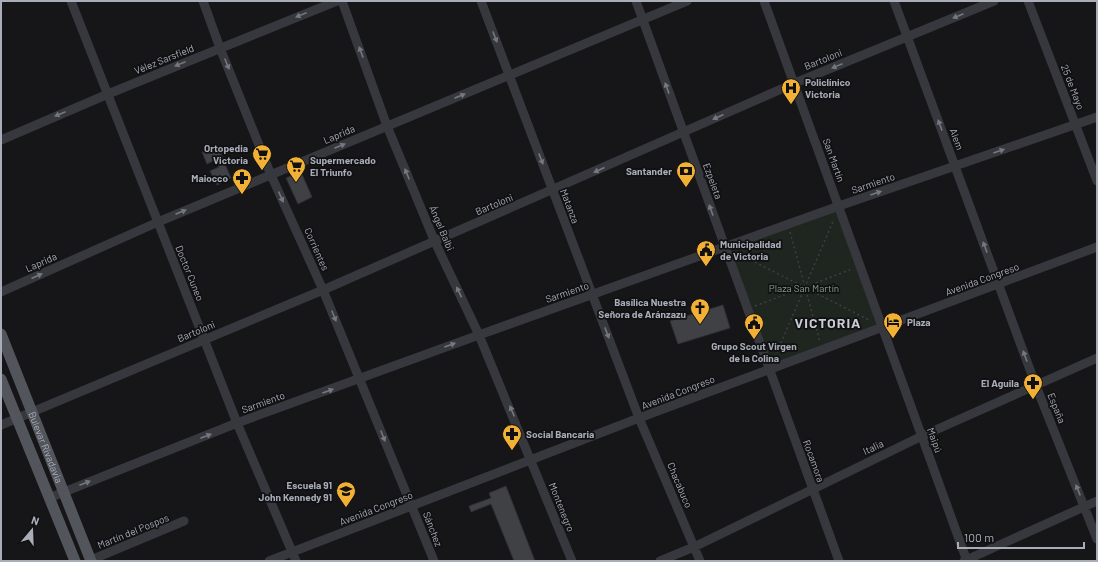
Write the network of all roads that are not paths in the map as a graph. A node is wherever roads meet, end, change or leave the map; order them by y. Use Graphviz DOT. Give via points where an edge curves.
graph roads {
  1 [pos="71,1"];
  2 [pos="203,1"];
  3 [pos="337,1"];
  4 [pos="342,1"];
  5 [pos="481,1"];
  6 [pos="636,1"];
  7 [pos="687,1"];
  8 [pos="764,1"];
  9 [pos="894,1"];
  10 [pos="994,1"];
  11 [pos="1028,1"];
  12 [pos="642,20"];
  13 [pos="907,37"];
  14 [pos="220,48"];
  15 [pos="509,75"];
  16 [pos="795,83"];
  17 [pos="108,94"];
  18 [pos="1097,117"];
  19 [pos="1076,125"];
  20 [pos="387,126"];
  21 [pos="684,133"];
  22 [pos="1,140"];
  23 [pos="955,166"];
  24 [pos="271,175"];
  25 [pos="1097,181"];
  26 [pos="553,191"];
  27 [pos="839,206"];
  28 [pos="158,222"];
  29 [pos="435,242"];
  30 [pos="725,247"];
  31 [pos="1097,248"];
  32 [pos="999,284"];
  33 [pos="323,290"];
  34 [pos="1,292"];
  35 [pos="592,295"];
  36 [pos="883,327"];
  37 [pos="1,334"];
  38 [pos="479,335"];
  39 [pos="205,339"];
  40 [pos="1097,358"];
  41 [pos="769,369"];
  42 [pos="1,379"];
  43 [pos="360,379"];
  44 [pos="1036,386"];
  45 [pos="32,412"];
  46 [pos="17,418"];
  47 [pos="639,418"];
  48 [pos="237,423"];
  49 [pos="1,424"];
  50 [pos="922,436"];
  51 [pos="532,460"];
  52 [pos="812,488"];
  53 [pos="63,492"];
  54 [pos="49,498"];
  55 [pos="1097,501"];
  56 [pos="412,506"];
  57 [pos="1084,507"];
  58 [pos="184,522"];
  59 [pos="1097,539"];
  60 [pos="694,547"];
  61 [pos="292,552"];
  62 [pos="75,561"];
  63 [pos="91,561"];
  64 [pos="269,561"];
  65 [pos="296,561"];
  66 [pos="434,561"];
  67 [pos="572,561"];
  68 [pos="660,561"];
  69 [pos="700,561"];
  70 [pos="839,561"];
  71 [pos="966,561"];
  1 -- 17 [label="street, Doctor Cuneo"];
  2 -- 14 [label="street, Corrientes"];
  3 -- 14 [label="street, Vélez Sarsfield, one-way"];
  20 -- 4 [label="street, Ángel Balbi, one-way"];
  5 -- 15 [label="street, Matanza, one-way"];
  6 -- 12 [label="street, Ezpeleta"];
  7 -- 12 [label="street, Laprida"];
  8 -- 16 [label="street, San Martín"];
  9 -- 13 [label="street, Alem"];
  10 -- 13 [label="street, Bartoloni, one-way"];
  11 -- 19 [label="street, 25 de Mayo"];
  12 -- 15 [label="street, Laprida"];
  21 -- 12 [label="street, Ezpeleta, one-way"];
  13 -- 16 [label="street, Bartoloni, one-way"];
  23 -- 13 [label="street, Alem, one-way"];
  14 -- 17 [label="street, Vélez Sarsfield, one-way"];
  14 -- 24 [label="street, Corrientes, one-way"];
  20 -- 15 [label="street, Laprida, one-way"];
  15 -- 26 [label="street, Matanza, one-way"];
  16 -- 21 [label="street, Bartoloni, one-way"];
  16 -- 27 [label="street, San Martín"];
  17 -- 22 [label="street, Vélez Sarsfield, one-way"];
  17 -- 28 [label="street, Doctor Cuneo"];
  18 -- 19 [label="street, Sarmiento"];
  23 -- 19 [label="street, Sarmiento, one-way"];
  19 -- 25 [label="street, 25 de Mayo"];
  24 -- 20 [label="street, Laprida, one-way"];
  29 -- 20 [label="street, Ángel Balbi, one-way"];
  21 -- 26 [label="street, Bartoloni, one-way"];
  30 -- 21 [label="street, Ezpeleta, one-way"];
  27 -- 23 [label="street, Sarmiento, one-way"];
  32 -- 23 [label="street, Alem, one-way"];
  28 -- 24 [label="street, Laprida, one-way"];
  24 -- 33 [label="street, Corrientes, one-way"];
  26 -- 29 [label="street, Bartoloni"];
  26 -- 35 [label="street, Matanza"];
  27 -- 30 [label="street, Sarmiento"];
  27 -- 36 [label="street, San Martín"];
  34 -- 28 [label="street, Laprida, one-way"];
  28 -- 39 [label="street, Doctor Cuneo"];
  29 -- 33 [label="street, Bartoloni"];
  38 -- 29 [label="street, Ángel Balbi, one-way"];
  30 -- 35 [label="street, Sarmiento"];
  30 -- 41 [label="street, Ezpeleta"];
  31 -- 32 [label="street, Avenida Congreso"];
  32 -- 36 [label="street, Avenida Congreso"];
  44 -- 32 [label="street, España, one-way"];
  33 -- 39 [label="street, Bartoloni"];
  33 -- 43 [label="street, Corrientes, one-way"];
  35 -- 38 [label="street, Sarmiento"];
  35 -- 47 [label="street, Matanza, one-way"];
  36 -- 41 [label="street, Avenida Congreso"];
  36 -- 50 [label="street, Maipú"];
  37 -- 45 [label="main road, Bulevar Rivadavia"];
  43 -- 38 [label="street, Sarmiento, one-way"];
  51 -- 38 [label="street, Ángel Balbi, one-way"];
  39 -- 45 [label="street, Bartoloni"];
  39 -- 48 [label="street, Doctor Cuneo"];
  40 -- 44 [label="street, Italia"];
  41 -- 47 [label="street, Avenida Congreso"];
  41 -- 52 [label="street, Rocamora"];
  42 -- 46 [label="main road, Bulevar Rivadavia"];
  48 -- 43 [label="street, Sarmiento, one-way"];
  43 -- 56 [label="street, Corrientes, one-way"];
  44 -- 50 [label="street, Italia"];
  57 -- 44 [label="street, España, one-way"];
  45 -- 46 [label="street, Bartoloni"];
  45 -- 53 [label="main road, Bulevar Rivadavia"];
  46 -- 49 [label="street, Bartoloni"];
  46 -- 54 [label="main road, Bulevar Rivadavia"];
  47 -- 51 [label="street, Avenida Congreso"];
  47 -- 60 [label="street, Chacabuco"];
  53 -- 48 [label="street, Sarmiento, one-way"];
  48 -- 61 [label="street, Doctor Cuneo"];
  50 -- 52 [label="street, Italia"];
  50 -- 71 [label="street, Maipú"];
  51 -- 56 [label="street, Avenida Congreso"];
  51 -- 67 [label="street, Montenegro"];
  52 -- 60 [label="street, Italia"];
  52 -- 70 [label="street, Rocamora"];
  53 -- 54 [label="street, Sarmiento"];
  53 -- 63 [label="main road, Bulevar Rivadavia"];
  54 -- 62 [label="main road, Bulevar Rivadavia"];
  55 -- 57 [label="street"];
  56 -- 61 [label="street, Avenida Congreso"];
  56 -- 66 [label="street, Sánchez"];
  57 -- 59 [label="street, España"];
  57 -- 71 [label="street"];
  58 -- 63 [label="street, Martín del Pospos"];
  60 -- 68 [label="street, Italia"];
  60 -- 69 [label="street, Chacabuco"];
  61 -- 64 [label="street, Avenida Congreso"];
  61 -- 65 [label="street, Doctor Cuneo"];
}
